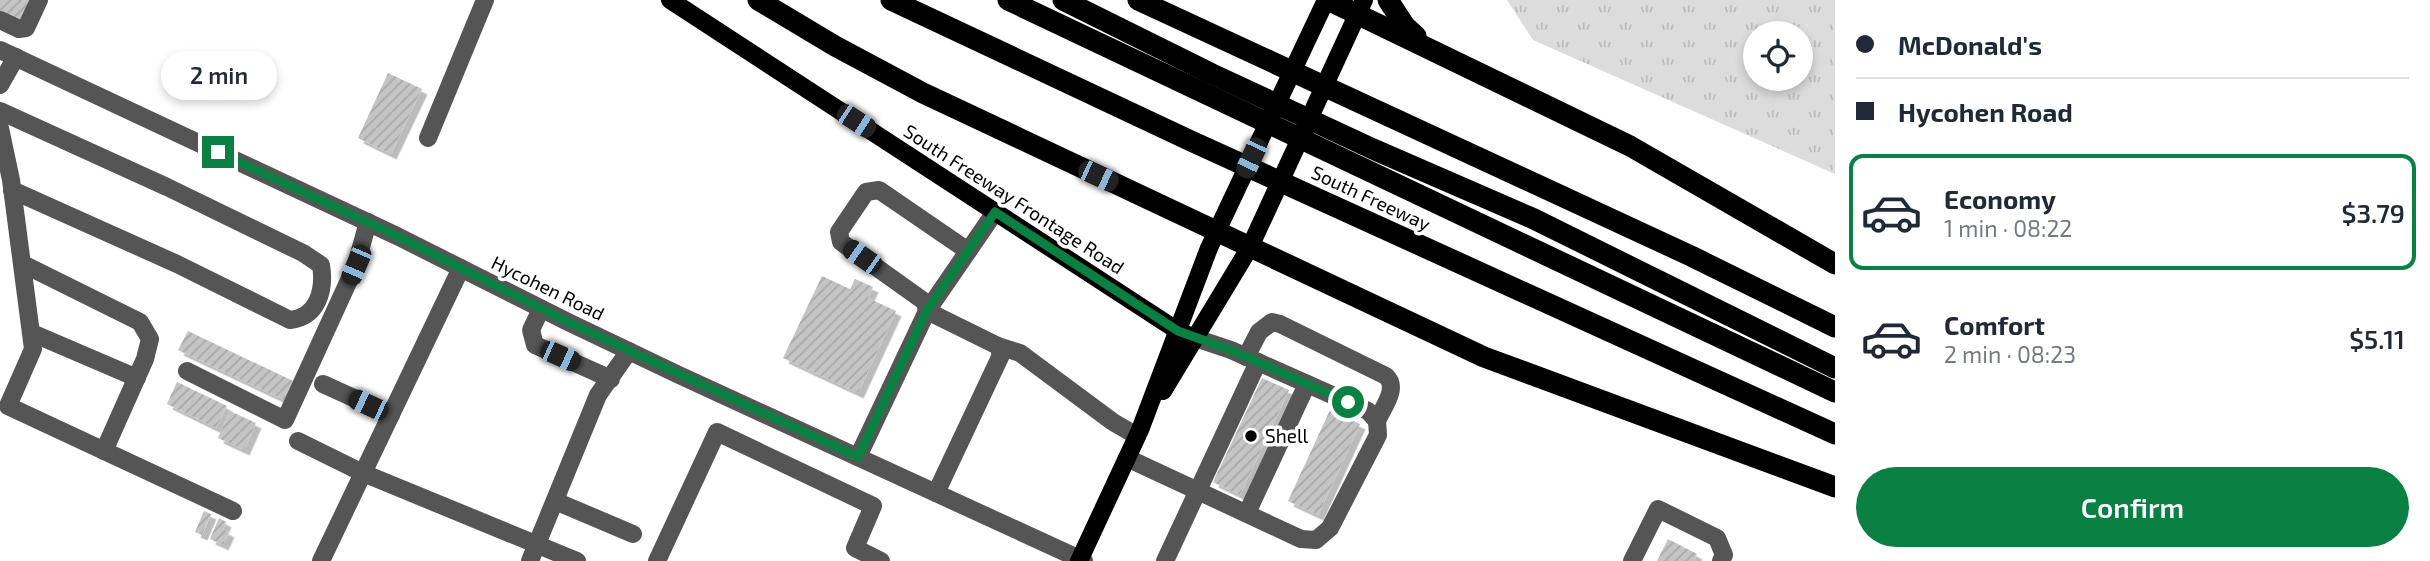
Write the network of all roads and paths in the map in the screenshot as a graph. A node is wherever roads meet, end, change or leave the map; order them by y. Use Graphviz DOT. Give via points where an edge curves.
graph roads {
  1 [pos="39,0"];
  2 [pos="485,0"];
  3 [pos="670,0"];
  4 [pos="758,0"];
  5 [pos="891,0"];
  6 [pos="1008,0"];
  7 [pos="1063,0"];
  8 [pos="1138,0"];
  9 [pos="1327,0"];
  10 [pos="1388,0"];
  11 [pos="1361,7"];
  12 [pos="0,20"];
  13 [pos="1431,48"];
  14 [pos="8,53"];
  15 [pos="1207,83"];
  16 [pos="0,85"];
  17 [pos="0,111"];
  18 [pos="0,128"];
  19 [pos="428,138"];
  20 [pos="12,190"];
  21 [pos="995,212"];
  22 [pos="368,222"];
  23 [pos="1216,231"];
  24 [pos="1250,247"];
  25 [pos="968,251"];
  26 [pos="23,264"];
  27 [pos="1835,264"];
  28 [pos="461,268"];
  29 [pos="541,309"];
  30 [pos="927,310"];
  31 [pos="1835,327"];
  32 [pos="1178,331"];
  33 [pos="32,333"];
  34 [pos="1195,338"];
  35 [pos="998,346"];
  36 [pos="629,351"];
  37 [pos="1252,360"];
  38 [pos="1835,368"];
  39 [pos="187,371"];
  40 [pos="137,379"];
  41 [pos="611,379"];
  42 [pos="323,384"];
  43 [pos="1307,384"];
  44 [pos="1835,391"];
  45 [pos="391,415"];
  46 [pos="1377,421"];
  47 [pos="1139,433"];
  48 [pos="1835,434"];
  49 [pos="298,441"];
  50 [pos="104,451"];
  51 [pos="858,457"];
  52 [pos="1127,458"];
  53 [pos="363,473"];
  54 [pos="1835,487"];
  55 [pos="1199,491"];
  56 [pos="936,493"];
  57 [pos="555,501"];
  58 [pos="233,511"];
  59 [pos="1247,513"];
  60 [pos="634,534"];
  61 [pos="533,553"];
  62 [pos="852,555"];
  63 [pos="1081,560"];
  64 [pos="321,561"];
  65 [pos="577,561"];
  66 [pos="657,561"];
  67 [pos="881,561"];
  68 [pos="1165,561"];
  69 [pos="1632,561"];
  70 [pos="1721,561"];
  1 -- 12 [label="street" via="26,28"];
  2 -- 19 [label="street"];
  3 -- 21 [label="main road, South Freeway Frontage Road"];
  4 -- 23 [label="highway" via="923,93"];
  5 -- 48 [label="highway, South Freeway"];
  6 -- 15 [label="highway"];
  7 -- 15 [label="highway"];
  8 -- 31 [label="highway"];
  9 -- 11 [label="highway"];
  9 -- 23 [label="main road"];
  10 -- 13 [label="highway" via="1405,26"];
  11 -- 13 [label="highway"];
  11 -- 24 [label="main road"];
  13 -- 27 [label="highway" via="1630,145"];
  14 -- 16 [label="street"];
  14 -- 22 [label="street, Hycohen Road"];
  15 -- 38 [label="highway" via="1534,219"];
  15 -- 44 [label="highway" via="1364,168"];
  17 -- 20 [label="street" via="303,253 321,265 319,297 302,318 290,320"];
  18 -- 20 [label="street"];
  20 -- 26 [label="street"];
  21 -- 25 [label="street"];
  21 -- 32 [label="main road, South Freeway Frontage Road"];
  22 -- 28 [label="street, Hycohen Road"];
  22 -- 39 [label="street" via="356,265 285,420"];
  23 -- 24 [label="highway"];
  23 -- 32 [label="main road"];
  24 -- 34 [label="main road"];
  24 -- 54 [label="highway" via="1484,357"];
  25 -- 30 [label="street"];
  25 -- 30 [label="street" via="879,190 866,192 839,232 841,242 925,302"];
  26 -- 33 [label="street"];
  26 -- 40 [label="street" via="139,322 150,339"];
  28 -- 29 [label="street, Hycohen Road"];
  28 -- 45 [label="street"];
  29 -- 36 [label="street, Hycohen Road"];
  29 -- 41 [label="street" via="531,330 535,345"];
  30 -- 35 [label="street"];
  30 -- 51 [label="street"];
  32 -- 34 [label="main road, South Freeway Frontage Road"];
  32 -- 47 [label="main road"];
  33 -- 40 [label="street"];
  33 -- 50 [label="street" via="33,349 8,406"];
  34 -- 37 [label="street"];
  34 -- 47 [label="main road"];
  35 -- 47 [label="street" via="1020,354 1113,422"];
  35 -- 56 [label="street" via="1001,355"];
  36 -- 41 [label="street"];
  36 -- 51 [label="street, Hycohen Road"];
  37 -- 43 [label="street"];
  37 -- 46 [label="street" via="1259,332 1272,322 1280,324 1392,381"];
  37 -- 55 [label="street"];
  40 -- 50 [label="street"];
  41 -- 57 [label="street" via="598,394"];
  42 -- 45 [label="street"];
  43 -- 46 [label="street" via="1368,411"];
  43 -- 59 [label="street"];
  45 -- 53 [label="street"];
  46 -- 59 [label="street" via="1378,435 1330,528 1316,540 1301,539"];
  47 -- 52 [label="main road"];
  49 -- 53 [label="street"];
  50 -- 58 [label="street"];
  51 -- 56 [label="street, Hycohen Road"];
  52 -- 55 [label="street"];
  52 -- 63 [label="main road"];
  53 -- 61 [label="street"];
  53 -- 64 [label="street"];
  55 -- 59 [label="street"];
  55 -- 68 [label="street"];
  56 -- 63 [label="street, Hycohen Road"];
  57 -- 60 [label="street"];
  57 -- 61 [label="street"];
  61 -- 65 [label="street"];
  62 -- 66 [label="street" via="873,506 717,432"];
  62 -- 67 [label="street"];
  69 -- 70 [label="street" via="1658,509 1717,538 1724,555"];
}
